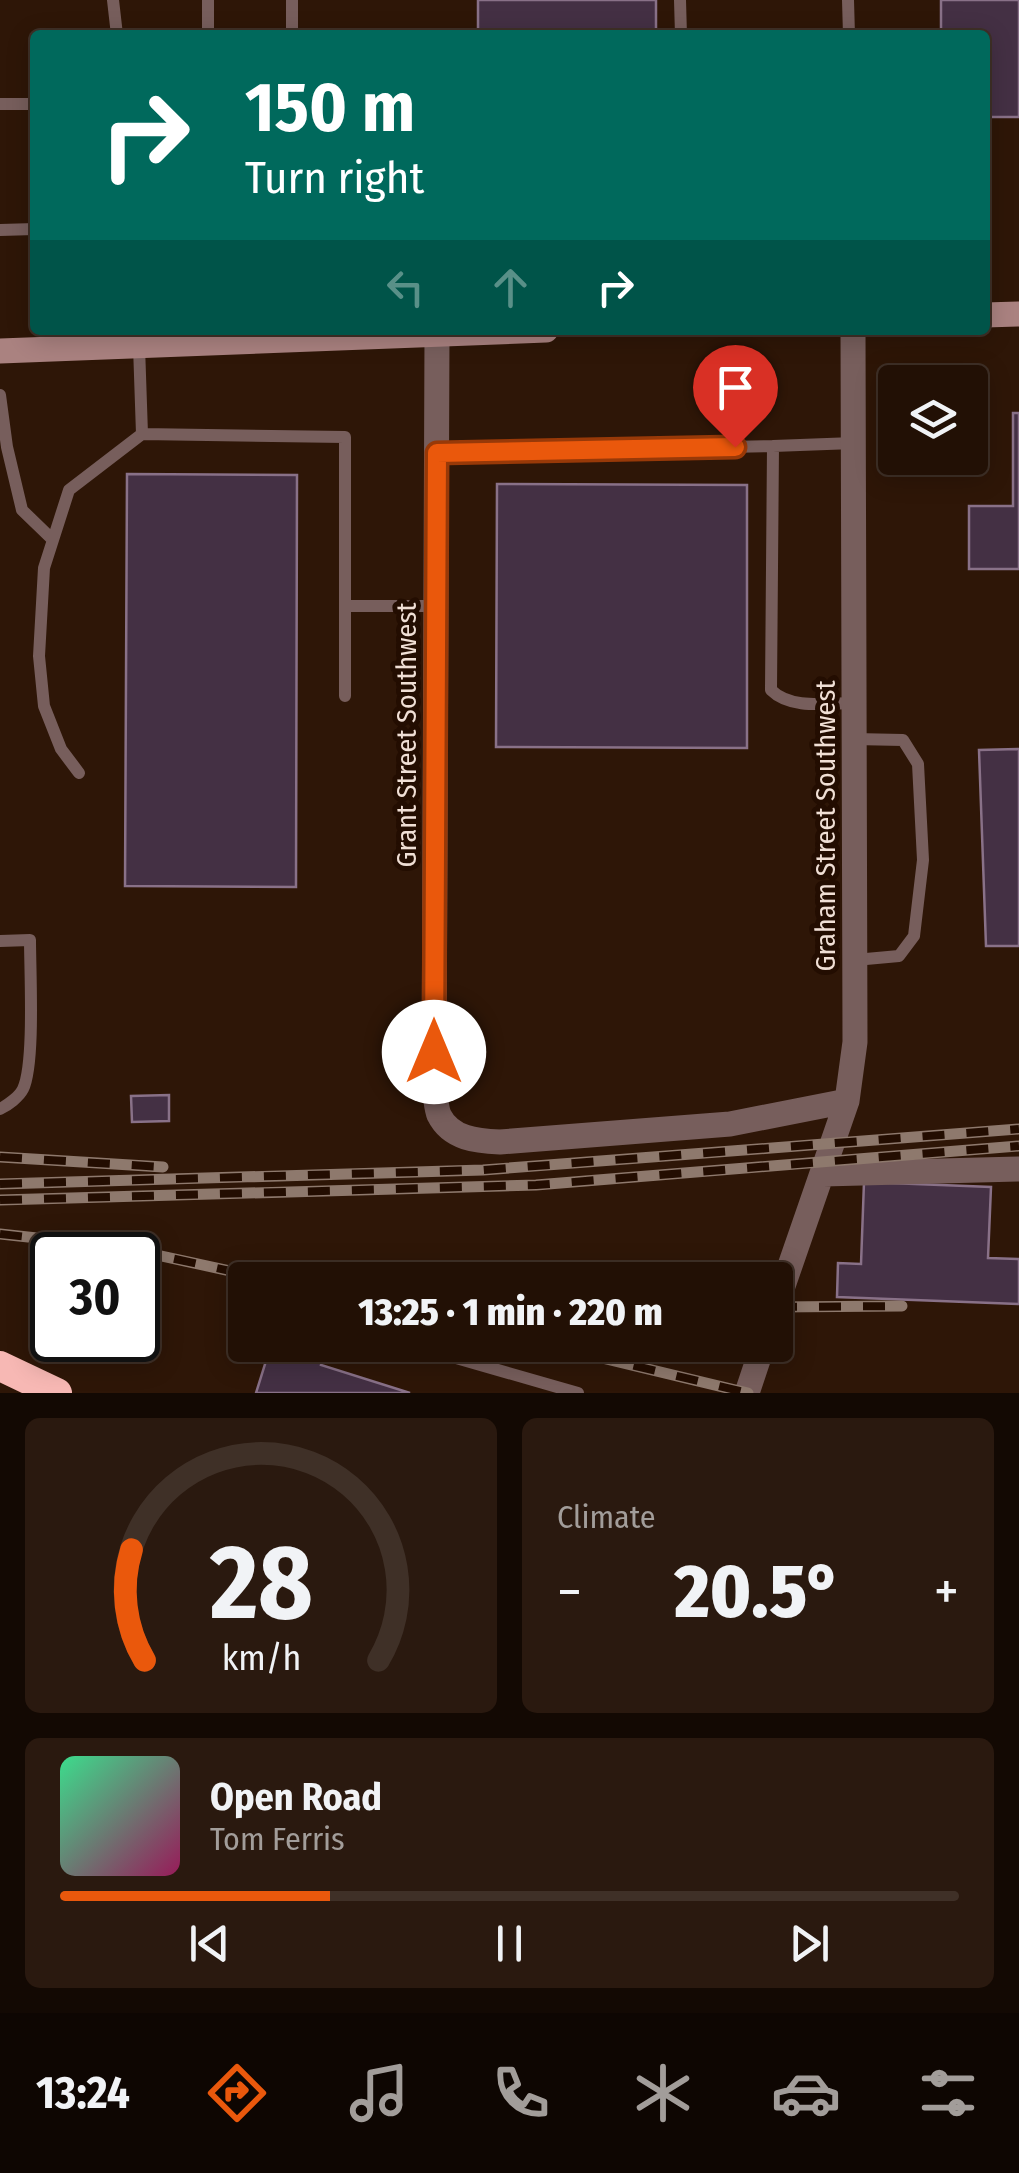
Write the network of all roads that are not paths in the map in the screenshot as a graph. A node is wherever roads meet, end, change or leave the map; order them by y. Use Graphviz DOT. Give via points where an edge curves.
graph roads {
  1 [pos="113,0"];
  2 [pos="208,0"];
  3 [pos="292,0"];
  4 [pos="680,0"];
  5 [pos="848,0"];
  6 [pos="116,30"];
  7 [pos="208,30"];
  8 [pos="292,30"];
  9 [pos="681,30"];
  10 [pos="849,30"];
  11 [pos="0,104"];
  12 [pos="30,104"];
  13 [pos="30,229"];
  14 [pos="0,230"];
  15 [pos="1019,314"];
  16 [pos="990,315"];
  17 [pos="386,335"];
  18 [pos="437,335"];
  19 [pos="853,335"];
  20 [pos="130,340"];
  21 [pos="0,350"];
  22 [pos="0,395"];
  23 [pos="142,434"];
  24 [pos="854,443"];
  25 [pos="772,446"];
  26 [pos="437,453"];
  27 [pos="53,540"];
  28 [pos="346,606"];
  29 [pos="436,606"];
  30 [pos="345,696"];
  31 [pos="854,702"];
  32 [pos="854,740"];
  33 [pos="79,773"];
  34 [pos="0,941"];
  35 [pos="855,960"];
  36 [pos="847,1102"];
  37 [pos="0,1109"];
  38 [pos="1019,1169"];
  39 [pos="822,1174"];
  40 [pos="791,1262"];
  41 [pos="470,1362"];
  42 [pos="757,1362"];
  43 [pos="0,1366"];
  44 [pos="56,1393"];
  45 [pos="578,1393"];
  46 [pos="747,1393"];
  1 -- 6 [label="lane"];
  2 -- 7 [label="lane"];
  3 -- 8 [label="lane"];
  4 -- 9 [label="lane"];
  5 -- 10 [label="lane"];
  11 -- 12 [label="lane"];
  13 -- 14 [label="lane"];
  15 -- 16 [label="street"];
  17 -- 20 [label="street"];
  18 -- 26 [label="street, Grant Street Southwest"];
  19 -- 24 [label="street, Graham Street Southwest"];
  20 -- 21 [label="street"];
  20 -- 23 [label="lane"];
  22 -- 27 [label="lane" via="22,510"];
  23 -- 27 [label="lane" via="69,490"];
  23 -- 28 [label="lane" via="345,436"];
  24 -- 25 [label="lane"];
  24 -- 31 [label="street, Graham Street Southwest"];
  25 -- 26 [label="lane"];
  25 -- 31 [label="lane" via="771,690 794,703"];
  26 -- 29 [label="street, Grant Street Southwest"];
  27 -- 33 [label="lane" via="44,568 39,656 44,706"];
  28 -- 29 [label="lane"];
  28 -- 30 [label="lane"];
  29 -- 36 [label="street, Grant Street Southwest" via="434,1089 439,1114 452,1132 500,1142 730,1124"];
  31 -- 32 [label="street, Graham Street Southwest"];
  32 -- 35 [label="street, Graham Street Southwest"];
  32 -- 35 [label="lane" via="903,740 918,764 923,860 914,936 900,956"];
  34 -- 37 [label="lane" via="30,940 24,1088"];
  35 -- 36 [label="street, Graham Street Southwest"];
  36 -- 39 [label="street, Graham Street Southwest"];
  38 -- 39 [label="street"];
  39 -- 40 [label="street, Graham Street Southwest"];
  41 -- 45 [label="lane"];
  42 -- 46 [label="street"];
  43 -- 44 [label="highway"];
}
